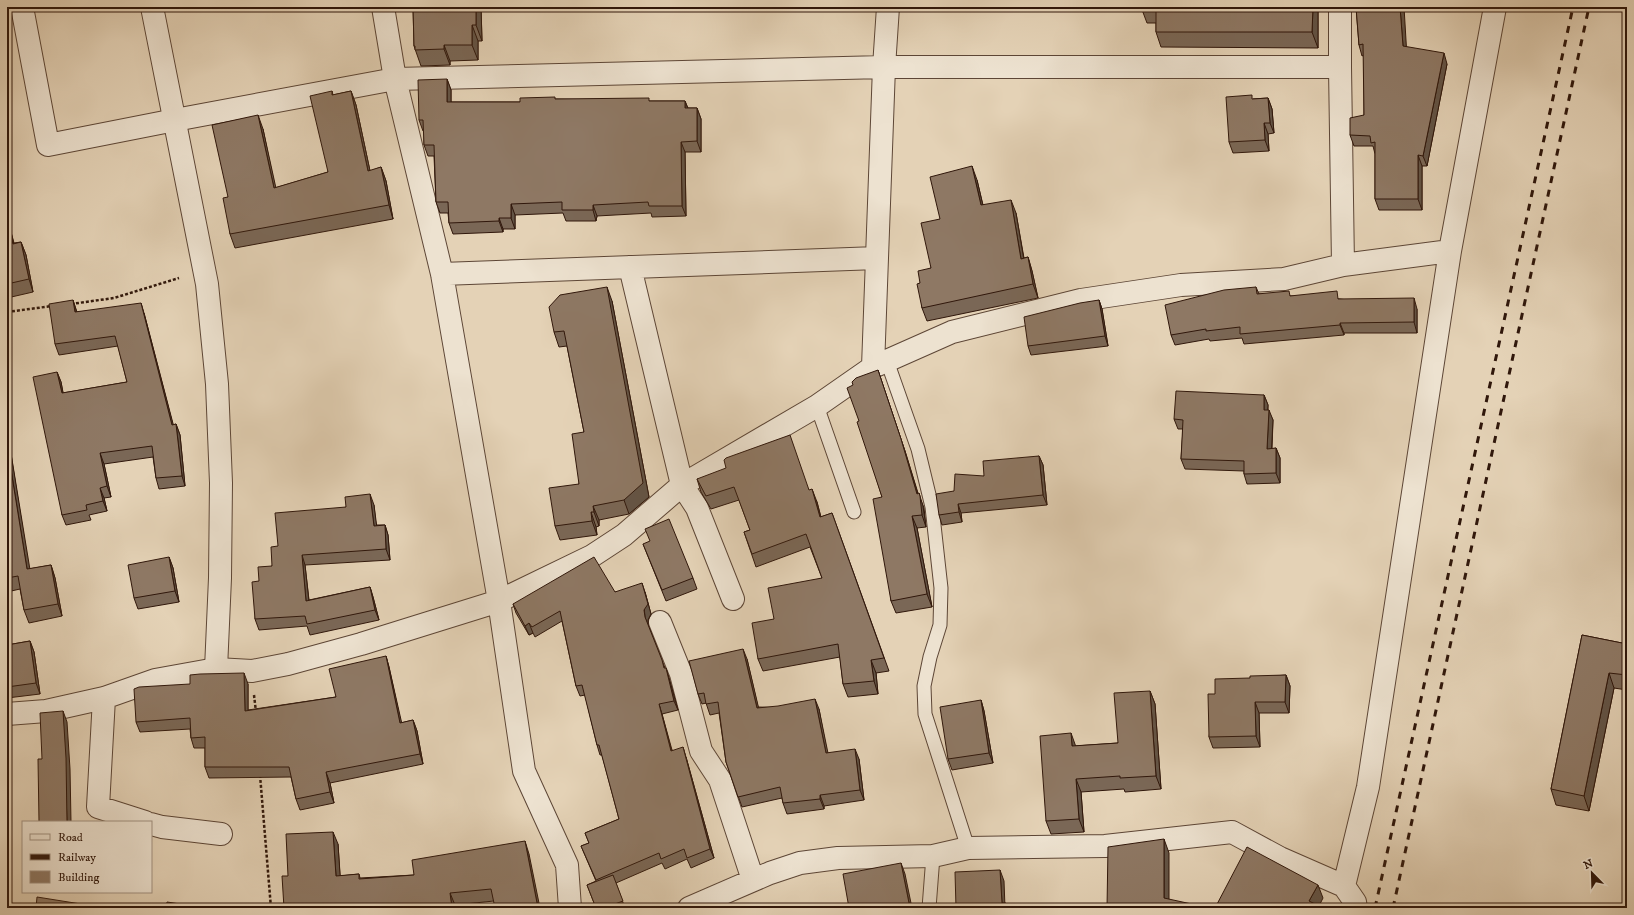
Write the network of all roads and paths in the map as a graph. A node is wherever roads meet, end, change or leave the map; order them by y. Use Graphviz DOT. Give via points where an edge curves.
graph roads {
  1 [pos="22,7"];
  2 [pos="152,7"];
  3 [pos="384,7"];
  4 [pos="888,7"];
  5 [pos="1340,7"];
  6 [pos="1495,7"];
  7 [pos="884,67"];
  8 [pos="1340,67"];
  9 [pos="395,79"];
  10 [pos="175,120"];
  11 [pos="1450,251"];
  12 [pos="877,258"];
  13 [pos="1342,265"];
  14 [pos="630,267"];
  15 [pos="442,274"];
  16 [pos="179,278"];
  17 [pos="70,304"];
  18 [pos="56,306"];
  19 [pos="7,312"];
  20 [pos="880,364"];
  21 [pos="817,406"];
  22 [pos="682,485"];
  23 [pos="854,512"];
  24 [pos="733,599"];
  25 [pos="499,601"];
  26 [pos="660,622"];
  27 [pos="216,669"];
  28 [pos="252,671"];
  29 [pos="104,698"];
  30 [pos="7,714"];
  31 [pos="256,718"];
  32 [pos="260,774"];
  33 [pos="142,821"];
  34 [pos="152,824"];
  35 [pos="221,834"];
  36 [pos="968,848"];
  37 [pos="933,856"];
  38 [pos="753,880"];
  39 [pos="1344,886"];
  40 [pos="271,908"];
  41 [pos="570,908"];
  42 [pos="689,908"];
  43 [pos="929,908"];
  44 [pos="1356,908"];
  1 -- 10 [label="street" via="48,145"];
  2 -- 10 [label="street"];
  3 -- 9 [label="street"];
  4 -- 7 [label="street"];
  5 -- 8 [label="street"];
  6 -- 11 [label="street"];
  7 -- 8 [label="street"];
  7 -- 9 [label="street"];
  7 -- 12 [label="street"];
  8 -- 13 [label="street"];
  9 -- 10 [label="street"];
  9 -- 15 [label="street"];
  10 -- 27 [label="street" via="207,284 217,384 221,483"];
  11 -- 13 [label="street"];
  11 -- 39 [label="street" via="1368,787"];
  12 -- 14 [label="street"];
  12 -- 20 [label="street"];
  13 -- 20 [label="street" via="1284,279 1181,285 1081,300 952,332"];
  14 -- 15 [label="street"];
  14 -- 22 [label="street"];
  15 -- 25 [label="street"];
  16 -- 17 [label="path" via="114,298"];
  18 -- 19 [label="path"];
  20 -- 21 [label="street"];
  20 -- 36 [label="lane" via="918,449 931,500 941,588 940,625 924,686 925,714"];
  21 -- 22 [label="street"];
  21 -- 23 [label="lane"];
  22 -- 24 [label="street" via="697,508"];
  22 -- 25 [label="street" via="624,535 592,556"];
  25 -- 28 [label="street" via="361,644"];
  25 -- 41 [label="street" via="524,771 567,865"];
  26 -- 38 [label="street" via="682,674 701,751 720,780"];
  27 -- 28 [label="street"];
  27 -- 29 [label="street" via="155,680"];
  28 -- 31 [label="path"];
  29 -- 30 [label="street" via="46,711"];
  29 -- 33 [label="street" via="98,808"];
  32 -- 40 [label="path"];
  34 -- 35 [label="street"];
  36 -- 37 [label="street"];
  36 -- 39 [label="street" via="1105,846 1232,832 1280,858"];
  37 -- 38 [label="street" via="838,858 800,863"];
  37 -- 43 [label="lane"];
  38 -- 42 [label="street"];
  39 -- 44 [label="street"];
}
